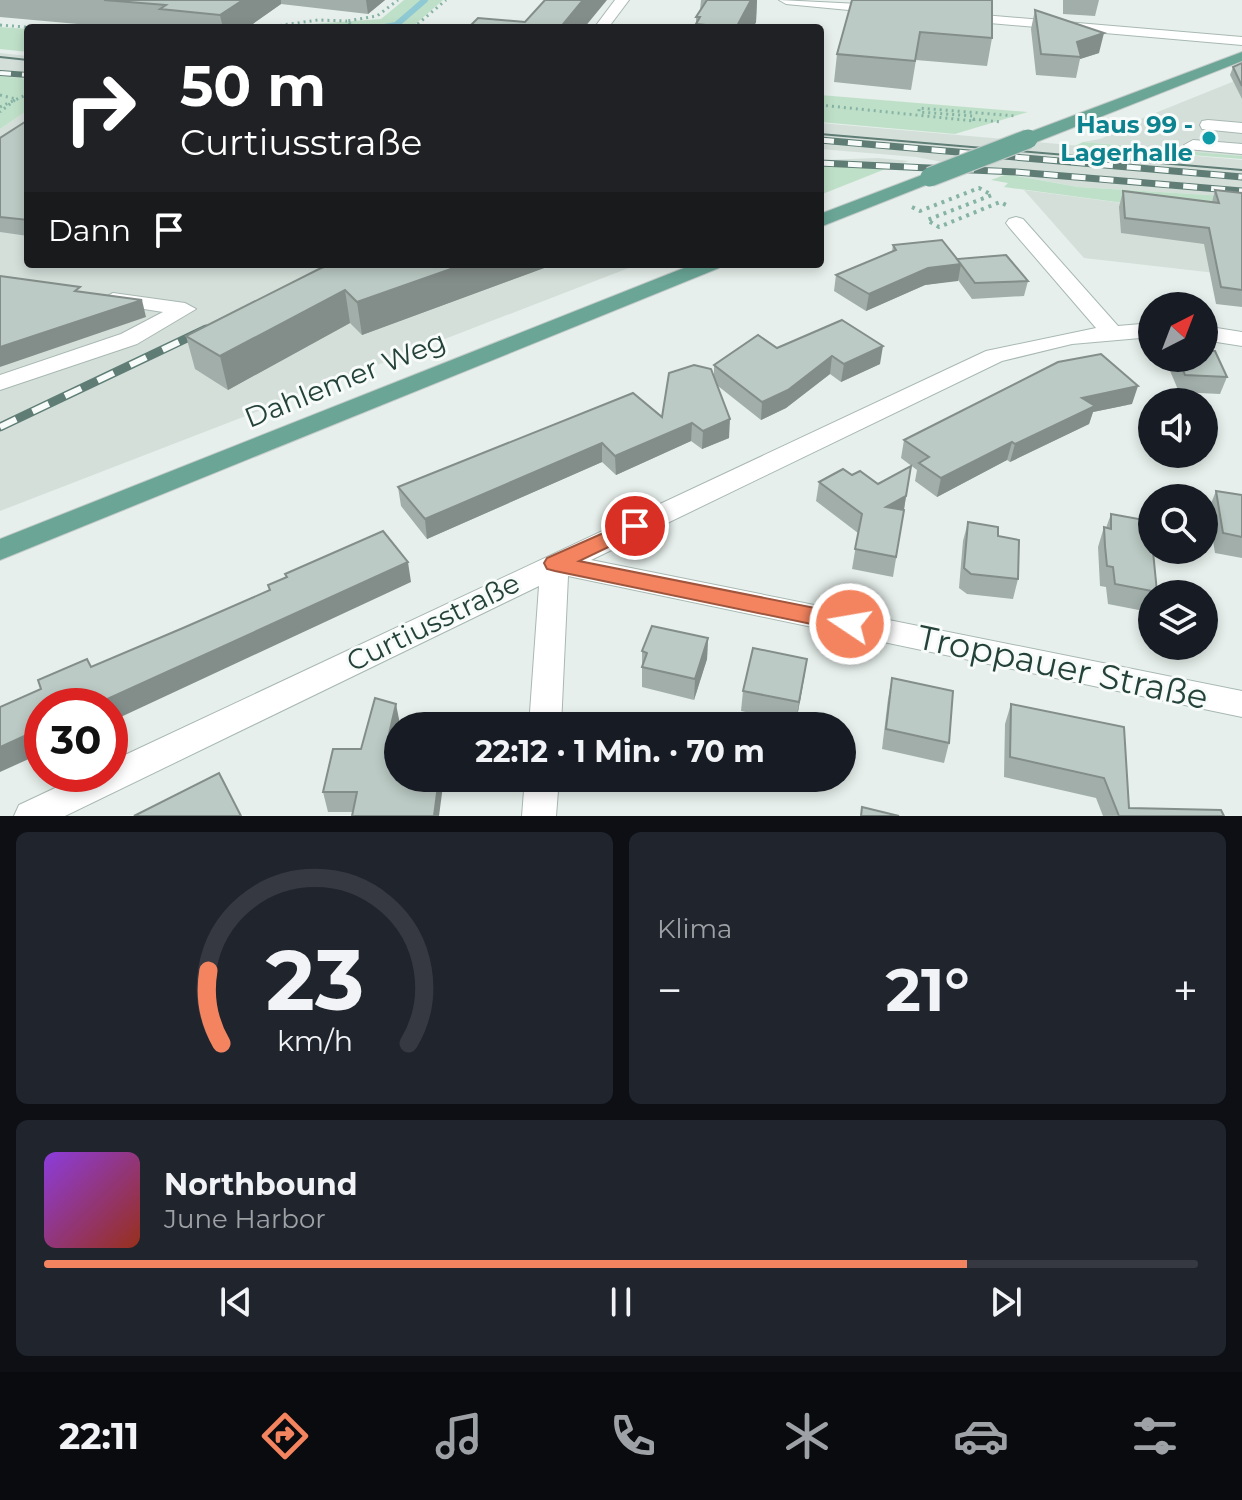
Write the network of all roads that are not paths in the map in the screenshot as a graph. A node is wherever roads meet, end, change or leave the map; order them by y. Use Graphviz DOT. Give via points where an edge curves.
graph roads {
  1 [pos="622,0"];
  2 [pos="786,0"];
  3 [pos="894,10"];
  4 [pos="939,15"];
  5 [pos="604,24"];
  6 [pos="1241,53"];
  7 [pos="1208,125"];
  8 [pos="1242,128"];
  9 [pos="1193,145"];
  10 [pos="1242,149"];
  11 [pos="824,219"];
  12 [pos="1016,223"];
  13 [pos="702,268"];
  14 [pos="93,296"];
  15 [pos="1138,330"];
  16 [pos="1111,331"];
  17 [pos="1218,335"];
  18 [pos="1242,339"];
  19 [pos="0,383"];
  20 [pos="0,550"];
  21 [pos="555,563"];
  22 [pos="1242,704"];
  23 [pos="546,712"];
  24 [pos="541,792"];
  25 [pos="31,816"];
  26 [pos="539,816"];
  1 -- 5 [label="street"];
  2 -- 3 [label="street"];
  4 -- 6 [label="street"];
  6 -- 11 [label="main road, bridge"];
  7 -- 8 [label="street"];
  9 -- 10 [label="street"];
  12 -- 16 [label="street"];
  13 -- 20 [label="main road, Dahlemer Weg"];
  14 -- 19 [label="street" via="185,309 129,339"];
  15 -- 16 [label="street, Curtiusstraße"];
  16 -- 21 [label="street, Curtiusstraße" via="1049,340 994,356"];
  17 -- 18 [label="street"];
  21 -- 22 [label="street, Troppauer Straße"];
  21 -- 23 [label="street"];
  21 -- 25 [label="street, Curtiusstraße"];
  24 -- 26 [label="street"];
}
